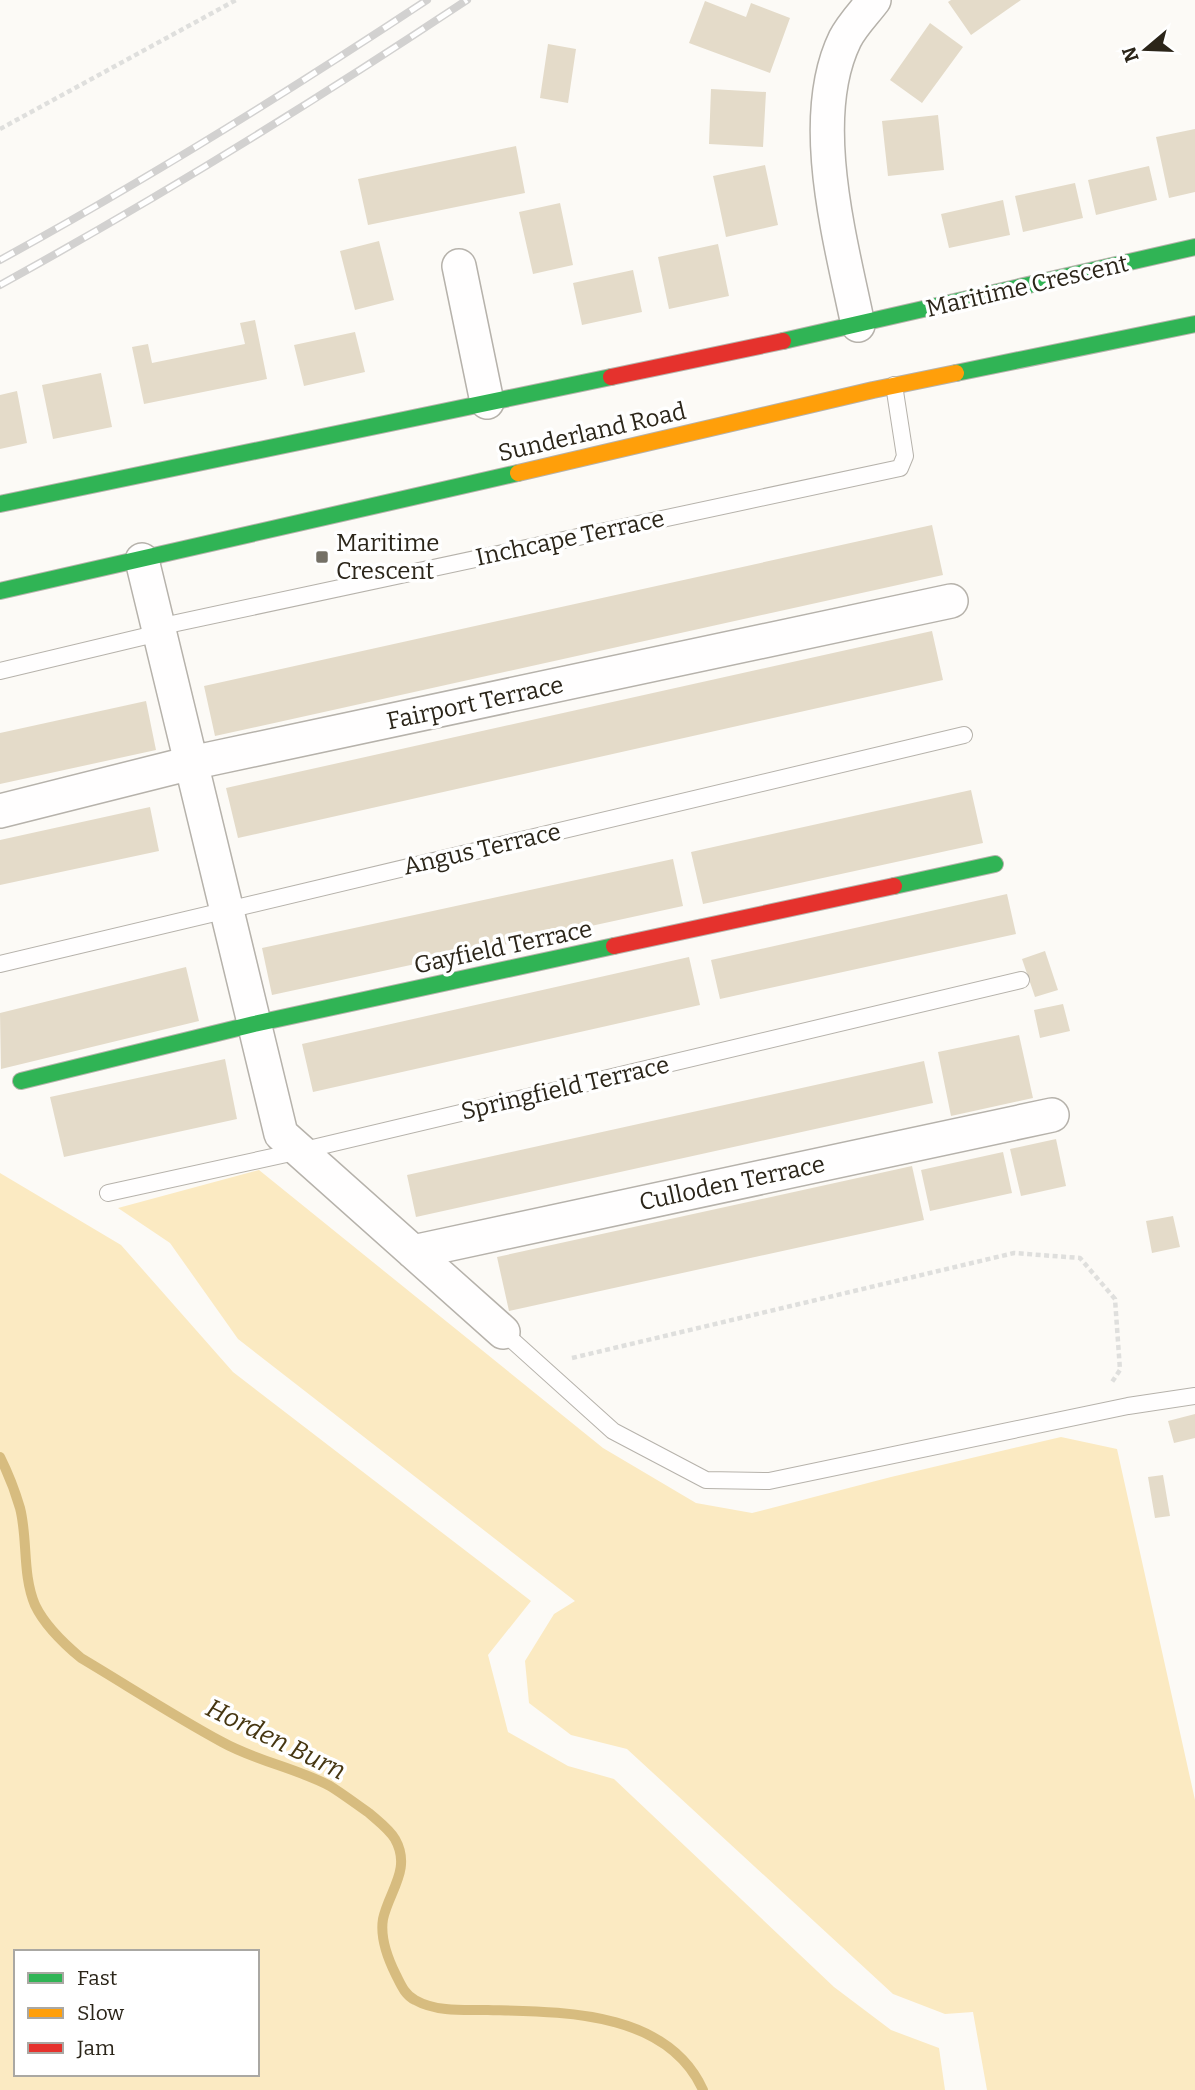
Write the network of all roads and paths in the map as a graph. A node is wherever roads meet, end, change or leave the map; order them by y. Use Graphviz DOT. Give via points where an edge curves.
graph roads {
  1 [pos="236,0"];
  2 [pos="874,0"];
  3 [pos="0,130"];
  4 [pos="1195,247"];
  5 [pos="459,266"];
  6 [pos="1195,324"];
  7 [pos="858,325"];
  8 [pos="894,385"];
  9 [pos="487,402"];
  10 [pos="0,504"];
  11 [pos="142,561"];
  12 [pos="0,591"];
  13 [pos="951,601"];
  14 [pos="158,630"];
  15 [pos="0,671"];
  16 [pos="964,736"];
  17 [pos="191,763"];
  18 [pos="0,811"];
  19 [pos="995,864"];
  20 [pos="226,909"];
  21 [pos="0,964"];
  22 [pos="1021,980"];
  23 [pos="254,1024"];
  24 [pos="21,1081"];
  25 [pos="1052,1115"];
  26 [pos="300,1151"];
  27 [pos="108,1193"];
  28 [pos="412,1252"];
  29 [pos="503,1332"];
  30 [pos="541,1366"];
  31 [pos="1195,1396"];
  32 [pos="1091,1414"];
  1 -- 3 [label="path"];
  2 -- 7 [label="street" via="845,38 828,94 829,164"];
  4 -- 7 [label="street, Maritime Crescent"];
  5 -- 9 [label="street"];
  6 -- 8 [label="street, Sunderland Road"];
  7 -- 9 [label="street, Maritime Crescent"];
  8 -- 11 [label="street, Sunderland Road"];
  8 -- 14 [label="lane, Inchcape Terrace" via="905,456 900,468"];
  9 -- 10 [label="street, Maritime Crescent"];
  11 -- 12 [label="street, Sunderland Road"];
  11 -- 14 [label="street"];
  13 -- 17 [label="street, Fairport Terrace"];
  14 -- 15 [label="lane, Inchcape Terrace"];
  14 -- 17 [label="street"];
  16 -- 20 [label="lane, Angus Terrace"];
  17 -- 18 [label="street, Fairport Terrace"];
  17 -- 20 [label="street"];
  19 -- 23 [label="street, Gayfield Terrace"];
  20 -- 21 [label="lane, Angus Terrace"];
  20 -- 23 [label="street"];
  22 -- 26 [label="lane, Springfield Terrace"];
  23 -- 24 [label="street, Gayfield Terrace"];
  23 -- 26 [label="street" via="281,1135"];
  25 -- 28 [label="street, Culloden Terrace"];
  26 -- 27 [label="lane, Springfield Terrace"];
  26 -- 28 [label="street"];
  28 -- 29 [label="street"];
  29 -- 30 [label="lane"];
  30 -- 32 [label="lane" via="613,1431 706,1479 769,1481"];
  30 -- 32 [label="path" via="1014,1253 1080,1258 1115,1300 1120,1370"];
  31 -- 32 [label="lane"];
}
